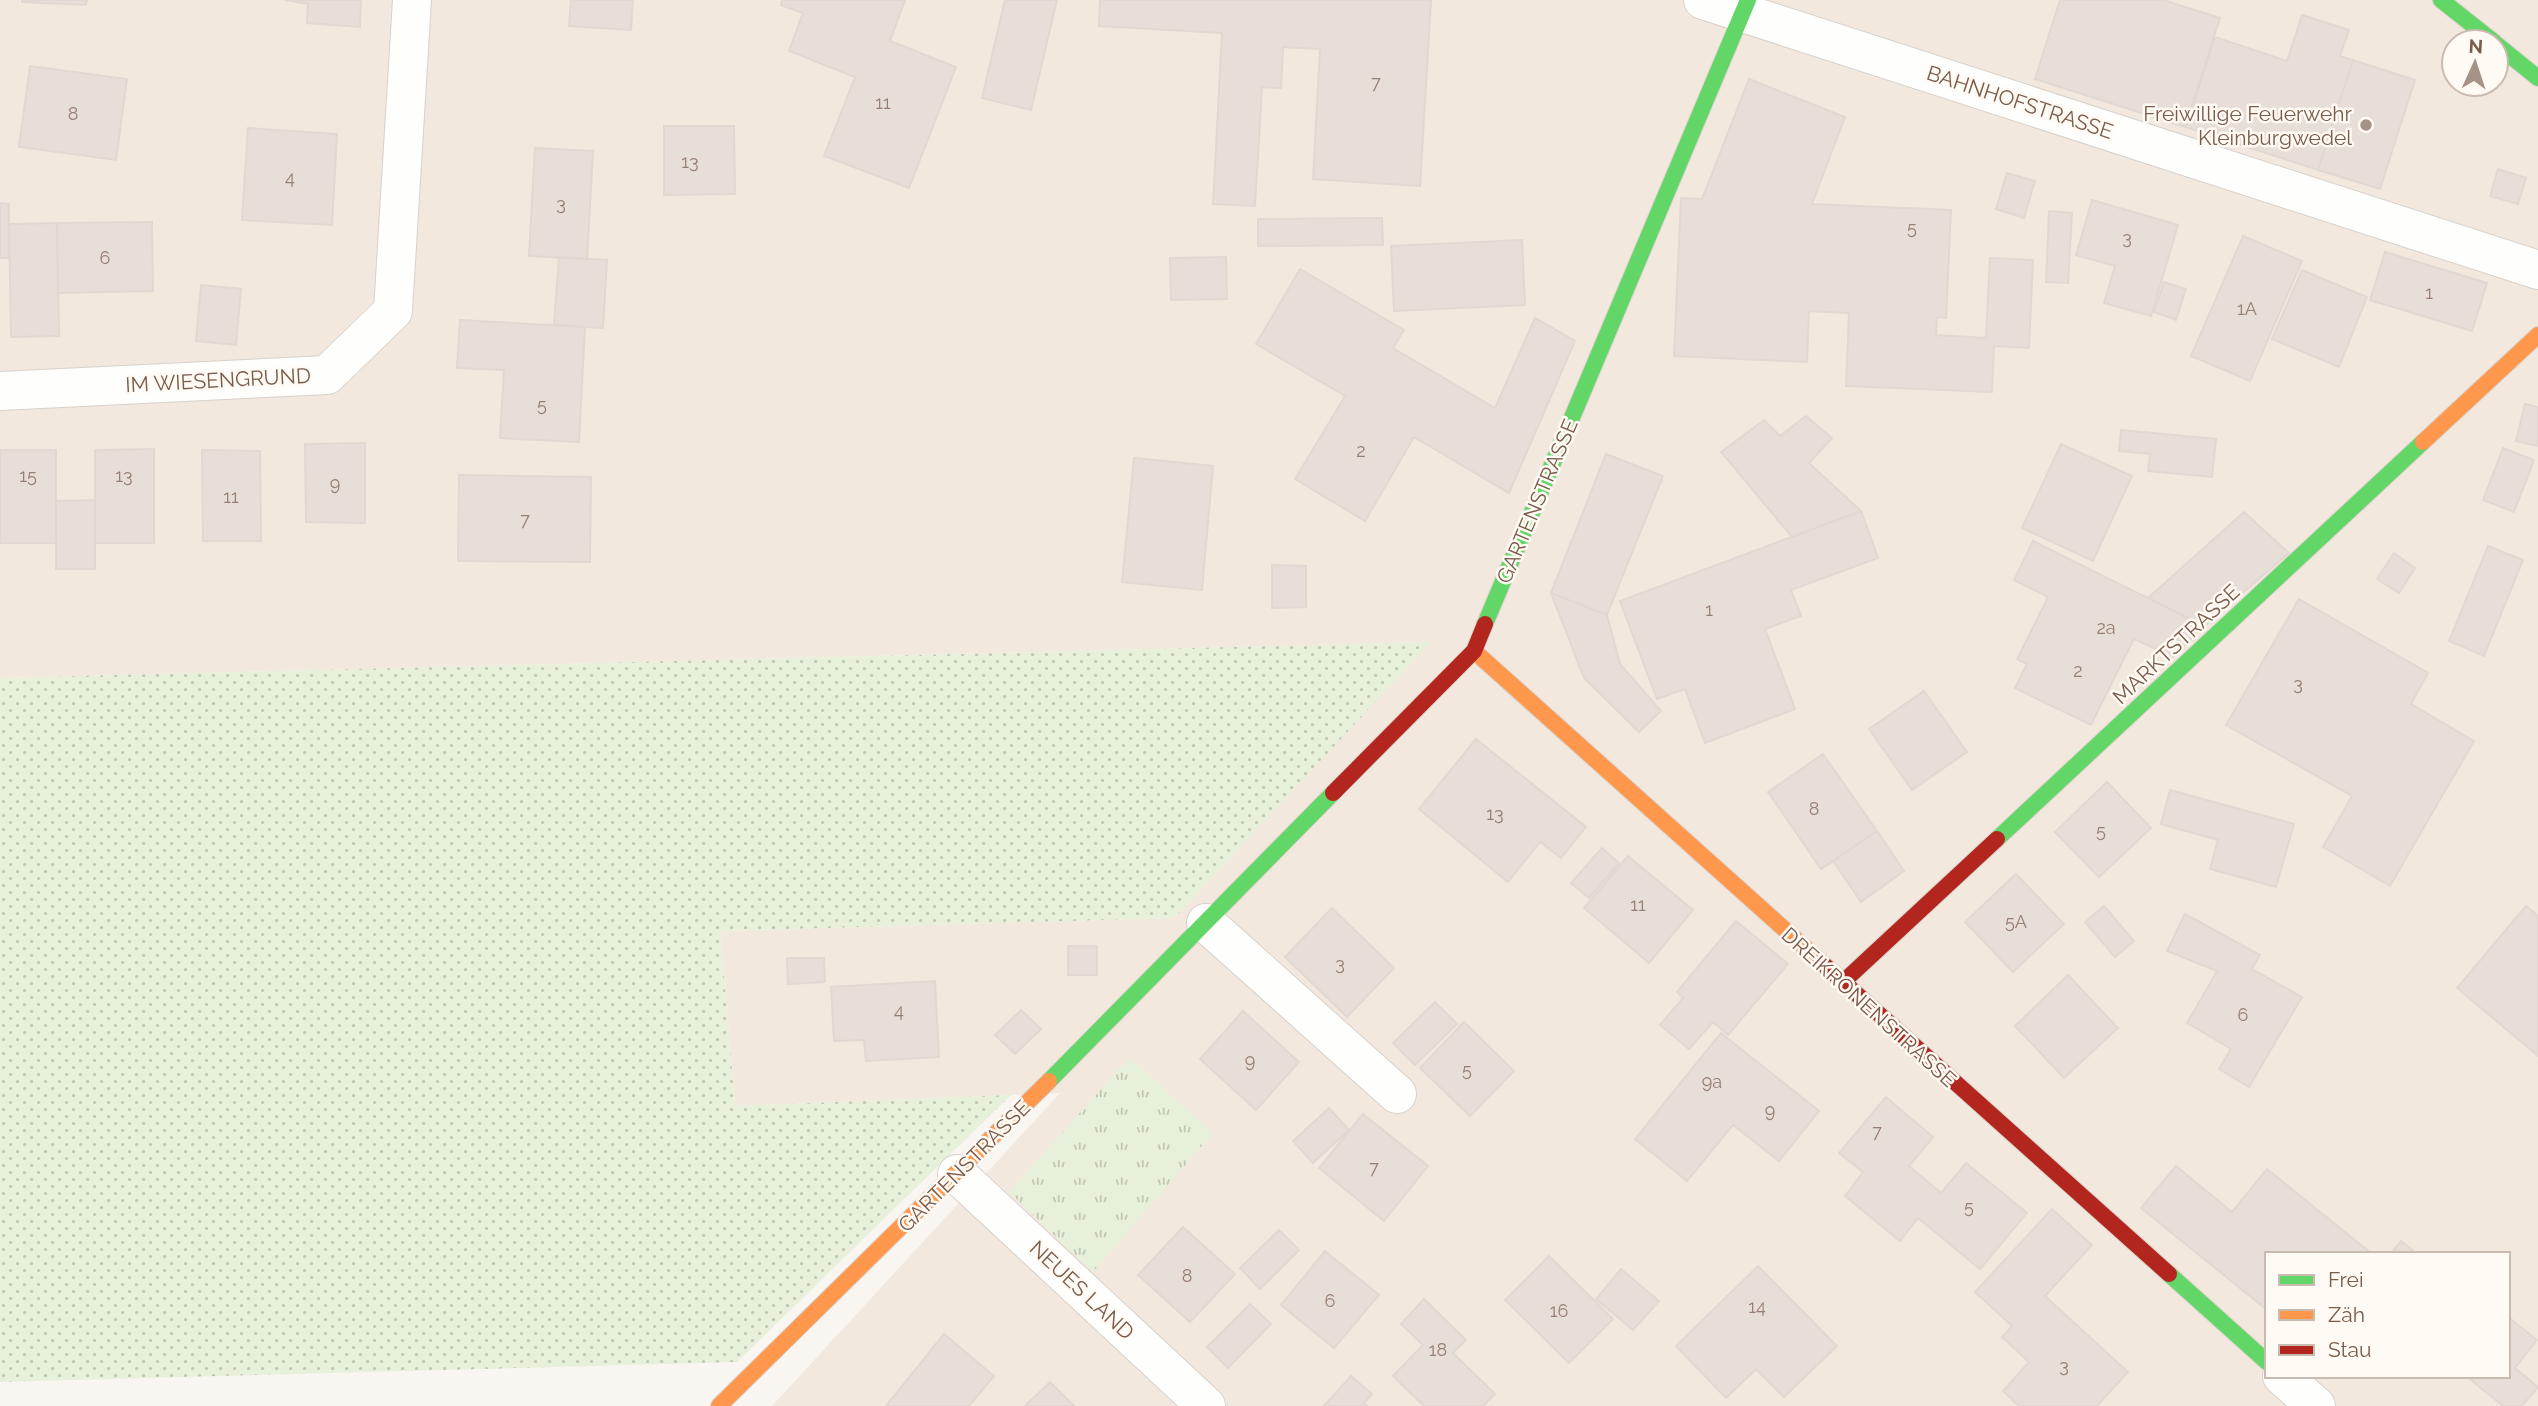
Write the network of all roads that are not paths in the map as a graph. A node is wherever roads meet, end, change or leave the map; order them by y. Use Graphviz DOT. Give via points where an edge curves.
graph roads {
  1 [pos="412,0"];
  2 [pos="1703,0"];
  3 [pos="2441,0"];
  4 [pos="1745,6"];
  5 [pos="2476,28"];
  6 [pos="2510,55"];
  7 [pos="2538,78"];
  8 [pos="2538,270"];
  9 [pos="2538,335"];
  10 [pos="0,391"];
  11 [pos="1474,651"];
  12 [pos="1206,923"];
  13 [pos="1842,983"];
  14 [pos="1397,1094"];
  15 [pos="957,1174"];
  16 [pos="2265,1360"];
  17 [pos="2284,1378"];
  18 [pos="719,1406"];
  19 [pos="1206,1406"];
  20 [pos="2316,1406"];
  1 -- 10 [label="street, IM WIESENGRUND" via="393,311 327,375"];
  2 -- 4 [label="street, BAHNHOFSTRASSE"];
  3 -- 5 [label="street"];
  4 -- 8 [label="street, BAHNHOFSTRASSE"];
  4 -- 11 [label="street, GARTENSTRASSE"];
  6 -- 7 [label="street"];
  9 -- 13 [label="street, MARKTSTRASSE"];
  11 -- 12 [label="street, GARTENSTRASSE"];
  11 -- 13 [label="street, DREIKRONENSTRASSE"];
  12 -- 14 [label="street"];
  12 -- 15 [label="street, GARTENSTRASSE"];
  13 -- 16 [label="street, DREIKRONENSTRASSE"];
  15 -- 18 [label="street, GARTENSTRASSE"];
  15 -- 19 [label="street, NEUES LAND"];
  17 -- 20 [label="street"];
}
